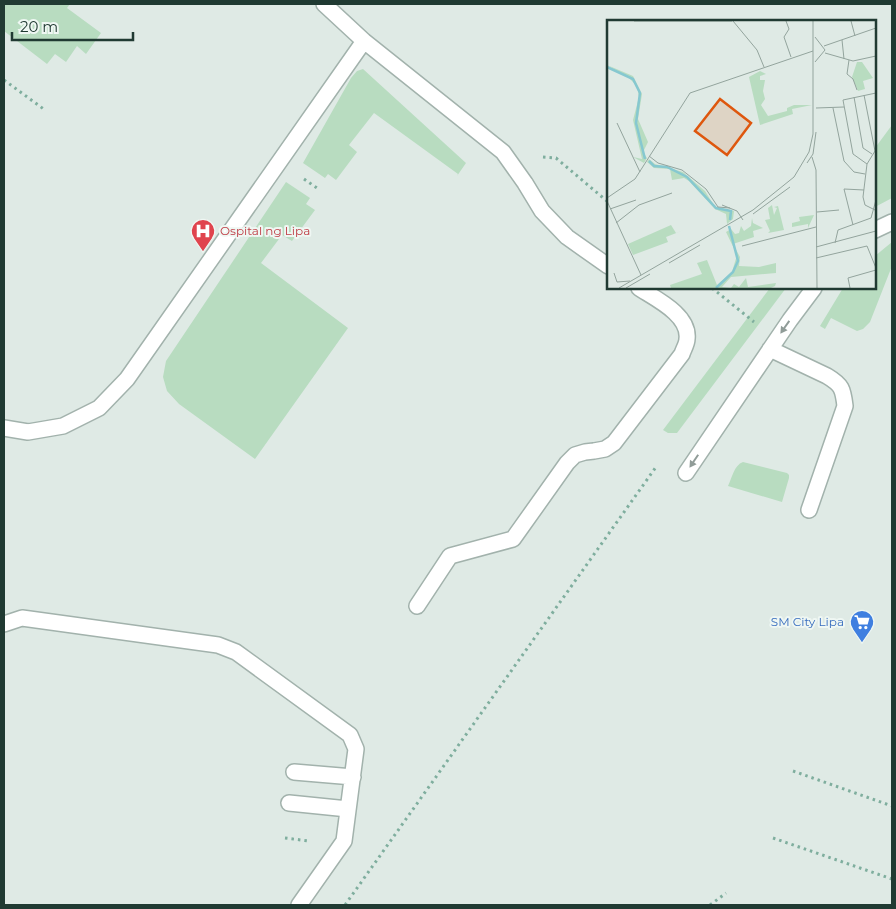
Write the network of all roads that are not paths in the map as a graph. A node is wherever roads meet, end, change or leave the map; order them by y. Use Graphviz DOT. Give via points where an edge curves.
graph roads {
  1 [pos="324,4"];
  2 [pos="364,40"];
  3 [pos="892,222"];
  4 [pos="876,230"];
  5 [pos="607,265"];
  6 [pos="640,289"];
  7 [pos="813,289"];
  8 [pos="770,349"];
  9 [pos="4,428"];
  10 [pos="686,473"];
  11 [pos="809,510"];
  12 [pos="417,606"];
  13 [pos="4,624"];
  14 [pos="294,772"];
  15 [pos="352,777"];
  16 [pos="289,803"];
  17 [pos="348,809"];
  18 [pos="300,905"];
  1 -- 2 [label="lane"];
  2 -- 5 [label="lane" via="503,152 542,211 567,237"];
  2 -- 9 [label="lane" via="127,379 99,408 63,426 28,432"];
  3 -- 4 [label="lane"];
  6 -- 12 [label="lane" via="678,314 686,326 687,340 682,354 614,443 575,455 513,539 450,556"];
  7 -- 8 [label="lane, one-way"];
  8 -- 10 [label="lane, one-way"];
  8 -- 11 [label="lane" via="828,376 843,391 845,406"];
  13 -- 15 [label="lane" via="22,618 218,645 236,652 350,735 356,749"];
  14 -- 15 [label="lane"];
  15 -- 17 [label="lane"];
  16 -- 17 [label="lane"];
  17 -- 18 [label="lane" via="344,841"];
}
